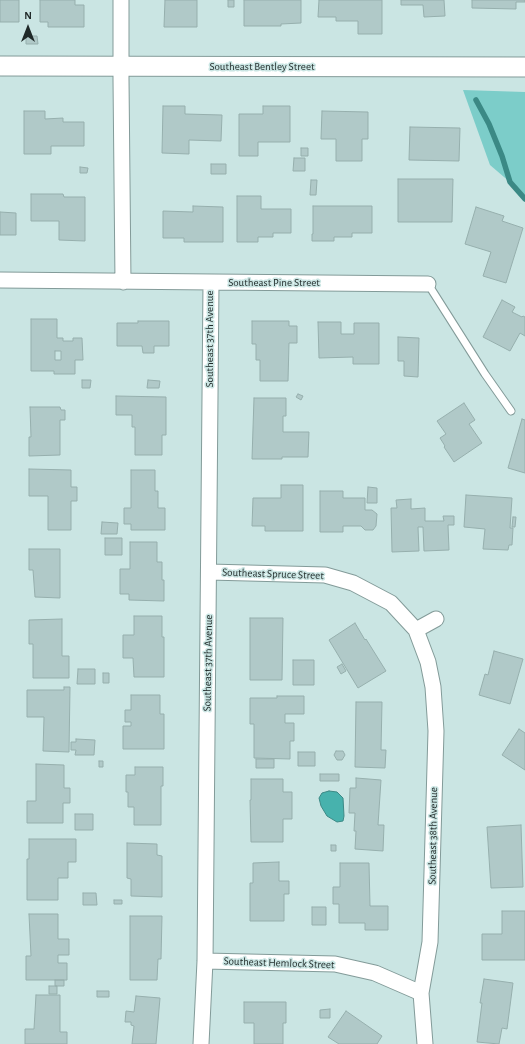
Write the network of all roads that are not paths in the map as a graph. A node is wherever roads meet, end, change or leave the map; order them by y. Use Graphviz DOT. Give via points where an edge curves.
graph roads {
  1 [pos="121,0"];
  2 [pos="0,66"];
  3 [pos="121,67"];
  4 [pos="525,67"];
  5 [pos="0,280"];
  6 [pos="123,282"];
  7 [pos="211,283"];
  8 [pos="428,284"];
  9 [pos="511,411"];
  10 [pos="208,572"];
  11 [pos="436,619"];
  12 [pos="416,630"];
  13 [pos="205,961"];
  14 [pos="421,993"];
  15 [pos="201,1044"];
  16 [pos="425,1044"];
  1 -- 3 [label="street"];
  2 -- 3 [label="street, Southeast Bentley Street"];
  3 -- 4 [label="street, Southeast Bentley Street"];
  3 -- 6 [label="street"];
  5 -- 6 [label="street, Southeast Pine Street"];
  6 -- 7 [label="street, Southeast Pine Street"];
  7 -- 8 [label="street, Southeast Pine Street"];
  7 -- 10 [label="street, Southeast 37th Avenue"];
  8 -- 9 [label="lane"];
  10 -- 12 [label="street, Southeast Spruce Street" via="325,575 353,583 391,603"];
  10 -- 13 [label="street, Southeast 37th Avenue"];
  11 -- 12 [label="street"];
  12 -- 14 [label="street, Southeast 38th Avenue" via="428,662 433,687 436,731 430,942"];
  13 -- 14 [label="street, Southeast Hemlock Street" via="335,964 375,973"];
  13 -- 15 [label="street, Southeast 37th Avenue"];
  14 -- 16 [label="street, Southeast 38th Avenue"];
}
